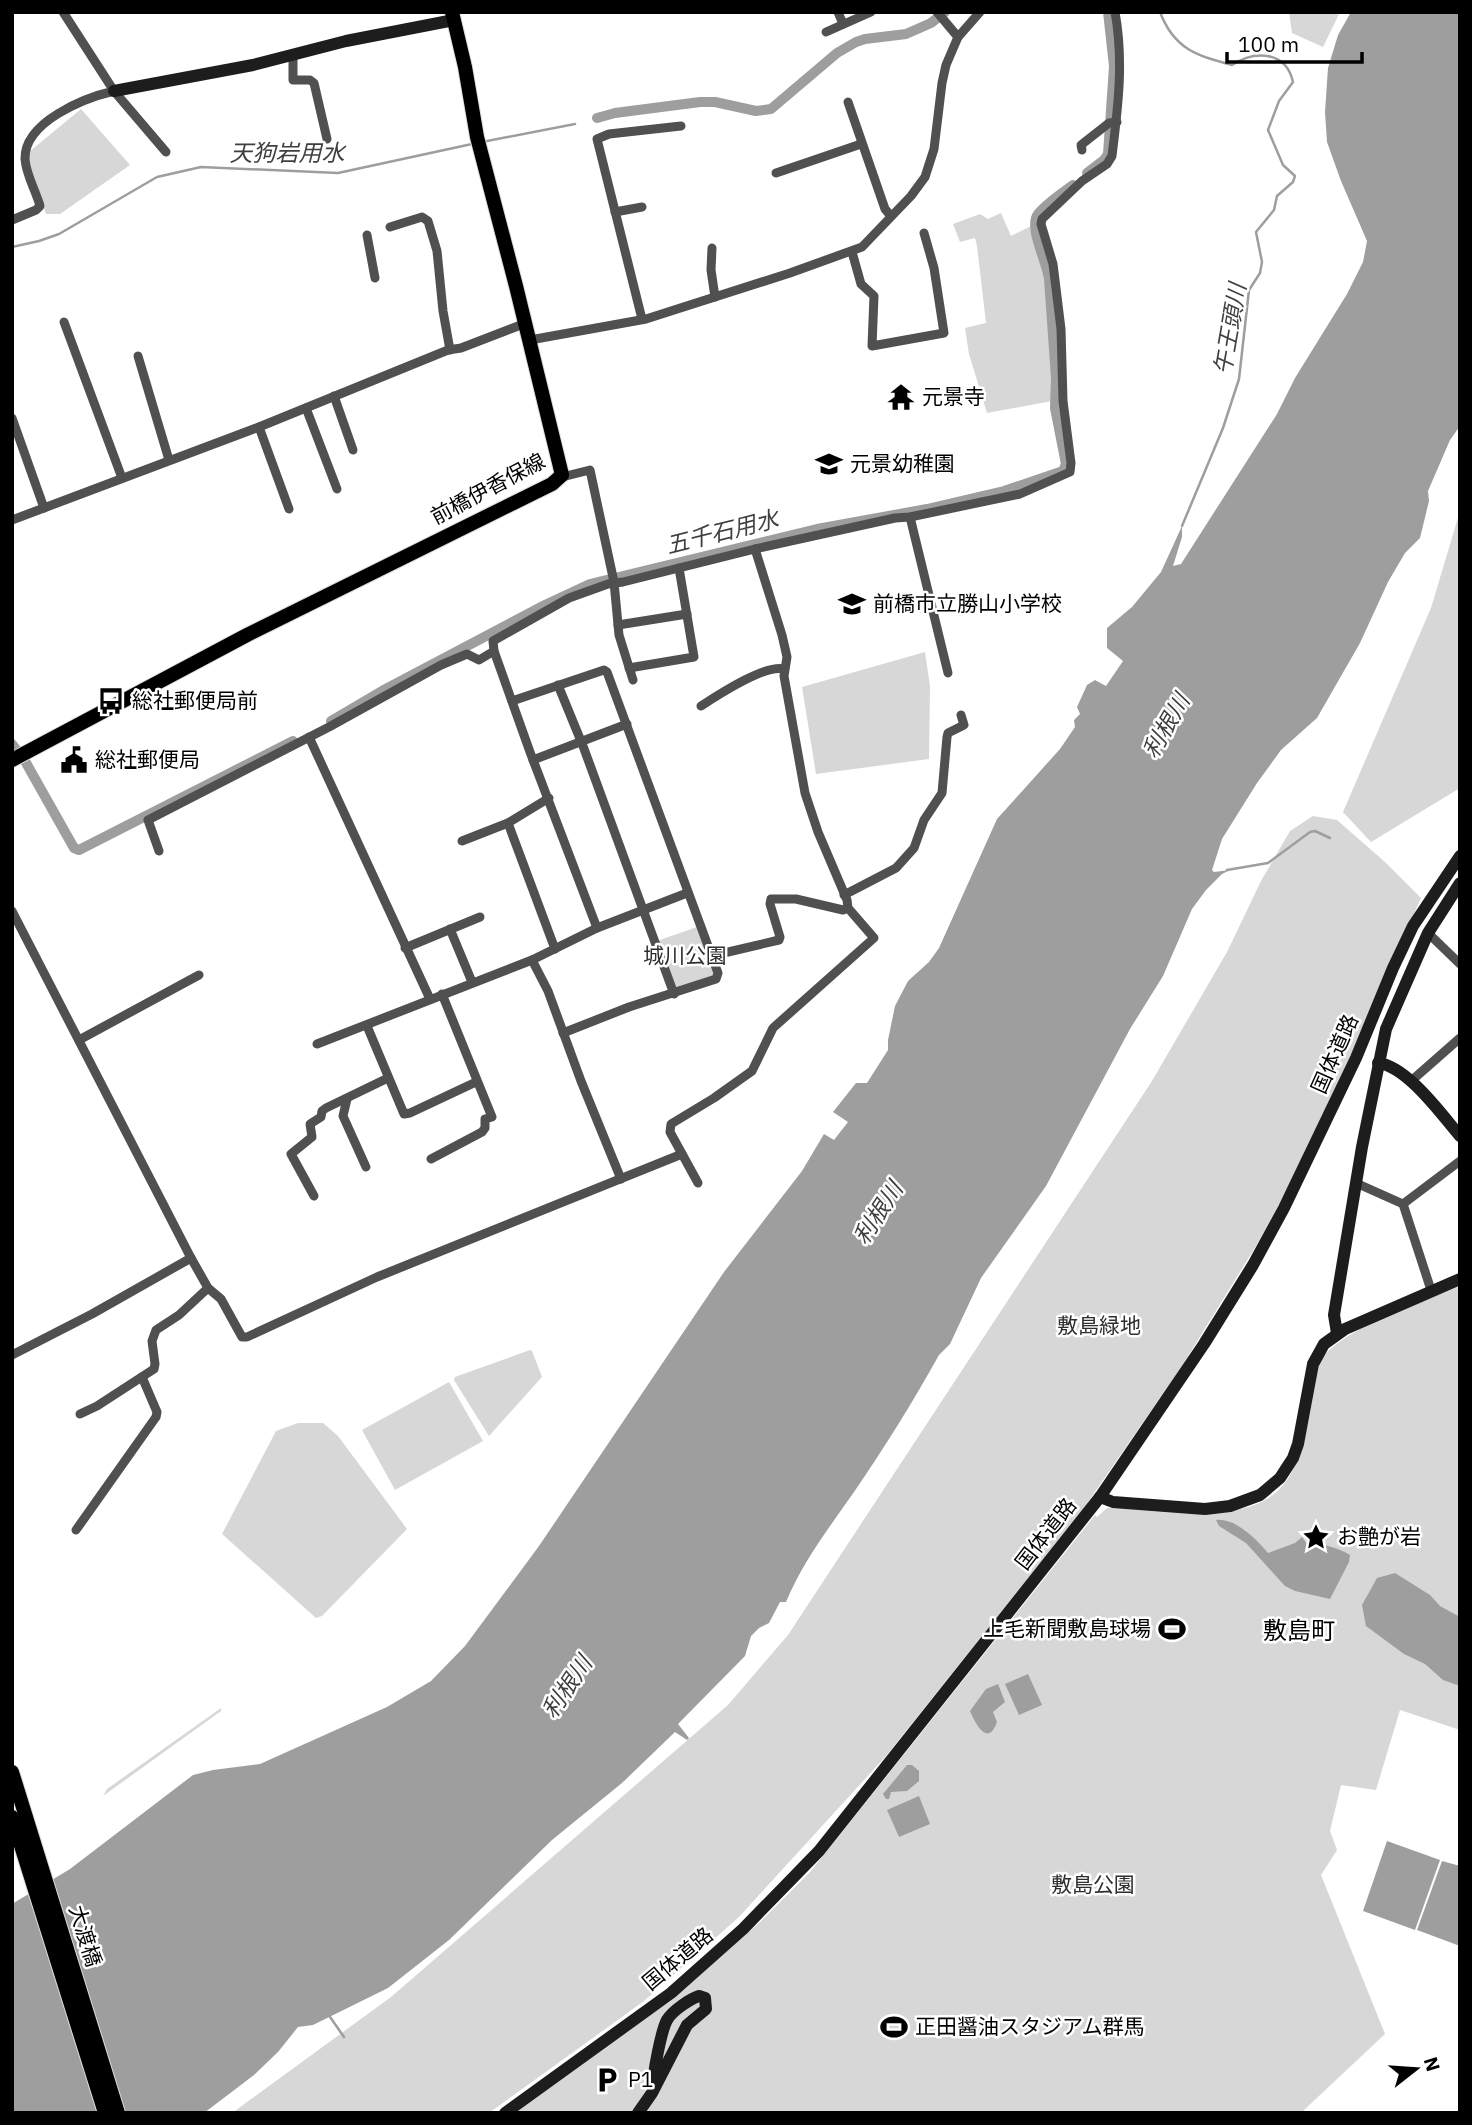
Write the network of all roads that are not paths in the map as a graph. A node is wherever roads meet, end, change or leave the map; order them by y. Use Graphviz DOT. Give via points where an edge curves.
graph roads {
  1 [pos="63,12"];
  2 [pos="838,12"];
  3 [pos="871,12"];
  4 [pos="937,12"];
  5 [pos="980,12"];
  6 [pos="1115,12"];
  7 [pos="453,16"];
  8 [pos="843,24"];
  9 [pos="826,32"];
  10 [pos="958,37"];
  11 [pos="293,54"];
  12 [pos="114,91"];
  13 [pos="848,102"];
  14 [pos="1117,122"];
  15 [pos="681,126"];
  16 [pos="327,139"];
  17 [pos="861,144"];
  18 [pos="1082,150"];
  19 [pos="166,152"];
  20 [pos="776,173"];
  21 [pos="642,207"];
  22 [pos="615,212"];
  23 [pos="891,216"];
  24 [pos="12,219"];
  25 [pos="390,227"];
  26 [pos="924,233"];
  27 [pos="367,235"];
  28 [pos="712,247"];
  29 [pos="852,252"];
  30 [pos="375,278"];
  31 [pos="715,297"];
  32 [pos="642,320"];
  33 [pos="64,322"];
  34 [pos="526,323"];
  35 [pos="530,340"];
  36 [pos="450,350"];
  37 [pos="138,356"];
  38 [pos="334,397"];
  39 [pos="306,408"];
  40 [pos="12,418"];
  41 [pos="259,427"];
  42 [pos="353,450"];
  43 [pos="169,460"];
  44 [pos="562,475"];
  45 [pos="122,478"];
  46 [pos="337,489"];
  47 [pos="44,508"];
  48 [pos="289,509"];
  49 [pos="910,517"];
  50 [pos="12,520"];
  51 [pos="755,549"];
  52 [pos="679,568"];
  53 [pos="614,584"];
  54 [pos="687,614"];
  55 [pos="618,625"];
  56 [pos="494,651"];
  57 [pos="629,668"];
  58 [pos="784,669"];
  59 [pos="948,673"];
  60 [pos="633,680"];
  61 [pos="558,685"];
  62 [pos="512,701"];
  63 [pos="701,706"];
  64 [pos="961,715"];
  65 [pos="627,724"];
  66 [pos="309,737"];
  67 [pos="581,741"];
  68 [pos="18,757"];
  69 [pos="533,760"];
  70 [pos="549,798"];
  71 [pos="508,823"];
  72 [pos="462,841"];
  73 [pos="159,851"];
  74 [pos="1460,856"];
  75 [pos="1460,883"];
  76 [pos="687,893"];
  77 [pos="844,895"];
  78 [pos="848,908"];
  79 [pos="642,909"];
  80 [pos="12,911"];
  81 [pos="480,917"];
  82 [pos="597,928"];
  83 [pos="450,929"];
  84 [pos="1428,933"];
  85 [pos="405,948"];
  86 [pos="555,949"];
  87 [pos="711,956"];
  88 [pos="531,960"];
  89 [pos="1460,964"];
  90 [pos="200,975"];
  91 [pos="471,982"];
  92 [pos="442,994"];
  93 [pos="674,994"];
  94 [pos="430,999"];
  95 [pos="367,1026"];
  96 [pos="563,1033"];
  97 [pos="1460,1038"];
  98 [pos="79,1040"];
  99 [pos="317,1044"];
  100 [pos="1378,1063"];
  101 [pos="388,1078"];
  102 [pos="476,1082"];
  103 [pos="1410,1082"];
  104 [pos="347,1099"];
  105 [pos="1460,1136"];
  106 [pos="682,1154"];
  107 [pos="431,1159"];
  108 [pos="1460,1161"];
  109 [pos="366,1167"];
  110 [pos="621,1179"];
  111 [pos="698,1183"];
  112 [pos="1356,1183"];
  113 [pos="314,1196"];
  114 [pos="1403,1204"];
  115 [pos="191,1258"];
  116 [pos="1460,1279"];
  117 [pos="208,1288"];
  118 [pos="1431,1290"];
  119 [pos="1337,1333"];
  120 [pos="12,1354"];
  121 [pos="142,1377"];
  122 [pos="80,1414"];
  123 [pos="1100,1497"];
  124 [pos="76,1531"];
  125 [pos="12,1772"];
  126 [pos="12,1817"];
  127 [pos="653,2087"];
  128 [pos="105,2113"];
  129 [pos="118,2113"];
  130 [pos="505,2113"];
  131 [pos="638,2113"];
  1 -- 12 [label="street"];
  2 -- 8 [label="street"];
  3 -- 8 [label="street"];
  4 -- 10 [label="street"];
  5 -- 10 [label="street"];
  6 -- 14 [label="street" via="1121,54"];
  7 -- 11 [label="street"];
  7 -- 34 [label="main road, 前橋伊香保線" via="479,144"];
  8 -- 9 [label="street"];
  10 -- 23 [label="street" via="942,83 928,171"];
  11 -- 12 [label="street"];
  11 -- 16 [label="street" via="293,80 314,83"];
  12 -- 19 [label="street"];
  12 -- 24 [label="street" via="72,106 33,136 25,160 40,206"];
  13 -- 17 [label="street"];
  14 -- 18 [label="street" via="1081,145"];
  14 -- 49 [label="street" via="1110,160 1076,186 1041,223 1053,264 1072,470 1020,494"];
  15 -- 22 [label="street" via="597,138"];
  17 -- 20 [label="street"];
  17 -- 23 [label="street"];
  21 -- 22 [label="street"];
  22 -- 32 [label="street"];
  23 -- 29 [label="street" via="867,243"];
  25 -- 36 [label="street" via="422,217 428,221 437,251"];
  26 -- 29 [label="street" via="944,333 872,346 874,295 861,284"];
  27 -- 30 [label="street"];
  28 -- 31 [label="street"];
  29 -- 31 [label="street"];
  31 -- 32 [label="street"];
  32 -- 35 [label="street"];
  33 -- 45 [label="street"];
  34 -- 35 [label="main road, 前橋伊香保線"];
  34 -- 36 [label="street"];
  35 -- 44 [label="main road, 前橋伊香保線"];
  36 -- 38 [label="street"];
  37 -- 43 [label="street"];
  38 -- 39 [label="street"];
  38 -- 42 [label="street"];
  39 -- 41 [label="street"];
  39 -- 46 [label="street"];
  40 -- 47 [label="street"];
  41 -- 43 [label="street"];
  41 -- 48 [label="street"];
  43 -- 45 [label="street"];
  44 -- 53 [label="street" via="590,470"];
  44 -- 68 [label="main road, 前橋伊香保線"];
  45 -- 47 [label="street"];
  47 -- 50 [label="street"];
  49 -- 51 [label="street"];
  49 -- 59 [label="street"];
  51 -- 52 [label="street"];
  51 -- 58 [label="street" via="782,635 787,657"];
  52 -- 53 [label="street"];
  52 -- 54 [label="street"];
  53 -- 55 [label="street"];
  53 -- 56 [label="street" via="549,608 495,639"];
  54 -- 55 [label="street"];
  54 -- 57 [label="street" via="694,656"];
  55 -- 57 [label="street"];
  56 -- 62 [label="street"];
  56 -- 66 [label="street" via="479,660 467,654 441,665"];
  57 -- 60 [label="street"];
  58 -- 63 [label="street" via="737,683"];
  58 -- 77 [label="street" via="805,793"];
  61 -- 62 [label="street"];
  61 -- 65 [label="street" via="606,671"];
  61 -- 67 [label="street"];
  62 -- 69 [label="street"];
  64 -- 77 [label="street" via="964,725 947,737 942,793 924,820 914,848 896,868"];
  65 -- 67 [label="street"];
  65 -- 76 [label="street"];
  66 -- 73 [label="street" via="148,820"];
  66 -- 85 [label="street"];
  67 -- 69 [label="street"];
  67 -- 79 [label="street"];
  69 -- 70 [label="street"];
  70 -- 71 [label="street"];
  70 -- 82 [label="street"];
  71 -- 72 [label="street"];
  71 -- 86 [label="street"];
  74 -- 123 [label="street, 国体道路" via="1413,926 1350,1071 1253,1265"];
  75 -- 84 [label="street"];
  76 -- 79 [label="street"];
  76 -- 87 [label="street"];
  77 -- 78 [label="street"];
  78 -- 87 [label="street" via="771,899 779,940"];
  78 -- 106 [label="street" via="873,941 772,1028 752,1072 671,1124 670,1132"];
  79 -- 82 [label="street"];
  79 -- 93 [label="street"];
  80 -- 98 [label="street"];
  81 -- 83 [label="street"];
  82 -- 86 [label="street"];
  83 -- 85 [label="street"];
  83 -- 91 [label="street"];
  84 -- 89 [label="street"];
  84 -- 100 [label="street" via="1386,1030"];
  85 -- 94 [label="street"];
  86 -- 88 [label="street"];
  87 -- 93 [label="street" via="716,979"];
  88 -- 91 [label="street"];
  88 -- 96 [label="street"];
  90 -- 98 [label="street"];
  91 -- 92 [label="street"];
  92 -- 94 [label="street"];
  92 -- 102 [label="street"];
  93 -- 96 [label="street"];
  94 -- 95 [label="street"];
  95 -- 99 [label="street"];
  95 -- 101 [label="street"];
  96 -- 110 [label="street"];
  97 -- 103 [label="street"];
  98 -- 115 [label="street"];
  100 -- 103 [label="street" via="1391,1066"];
  100 -- 112 [label="street"];
  101 -- 102 [label="street" via="407,1114"];
  101 -- 104 [label="street"];
  102 -- 107 [label="street" via="492,1117 485,1119 482,1132"];
  103 -- 105 [label="street"];
  104 -- 109 [label="street" via="343,1116"];
  104 -- 113 [label="street" via="322,1111 310,1124 312,1137 291,1154"];
  106 -- 110 [label="street"];
  106 -- 111 [label="street"];
  108 -- 114 [label="street"];
  110 -- 117 [label="street" via="374,1278 247,1337 240,1335 220,1299"];
  112 -- 114 [label="street"];
  112 -- 119 [label="street" via="1334,1315"];
  114 -- 118 [label="street"];
  115 -- 117 [label="street"];
  115 -- 120 [label="street"];
  116 -- 118 [label="street"];
  117 -- 121 [label="street" via="156,1330 154,1369"];
  118 -- 119 [label="street"];
  119 -- 123 [label="street" via="1315,1357 1298,1444 1271,1488 1218,1508 1113,1502"];
  121 -- 122 [label="street"];
  121 -- 124 [label="street" via="156,1417"];
  123 -- 130 [label="street, 国体道路" via="819,1851 743,1929 671,1993"];
  125 -- 129 [label="main road, 大渡橋"];
  126 -- 128 [label="main road, 大渡橋"];
  127 -- 127 [label="street" via="667,2018 693,1998 705,1998 706,2009 687,2025"];
  127 -- 131 [label="street"];
}
